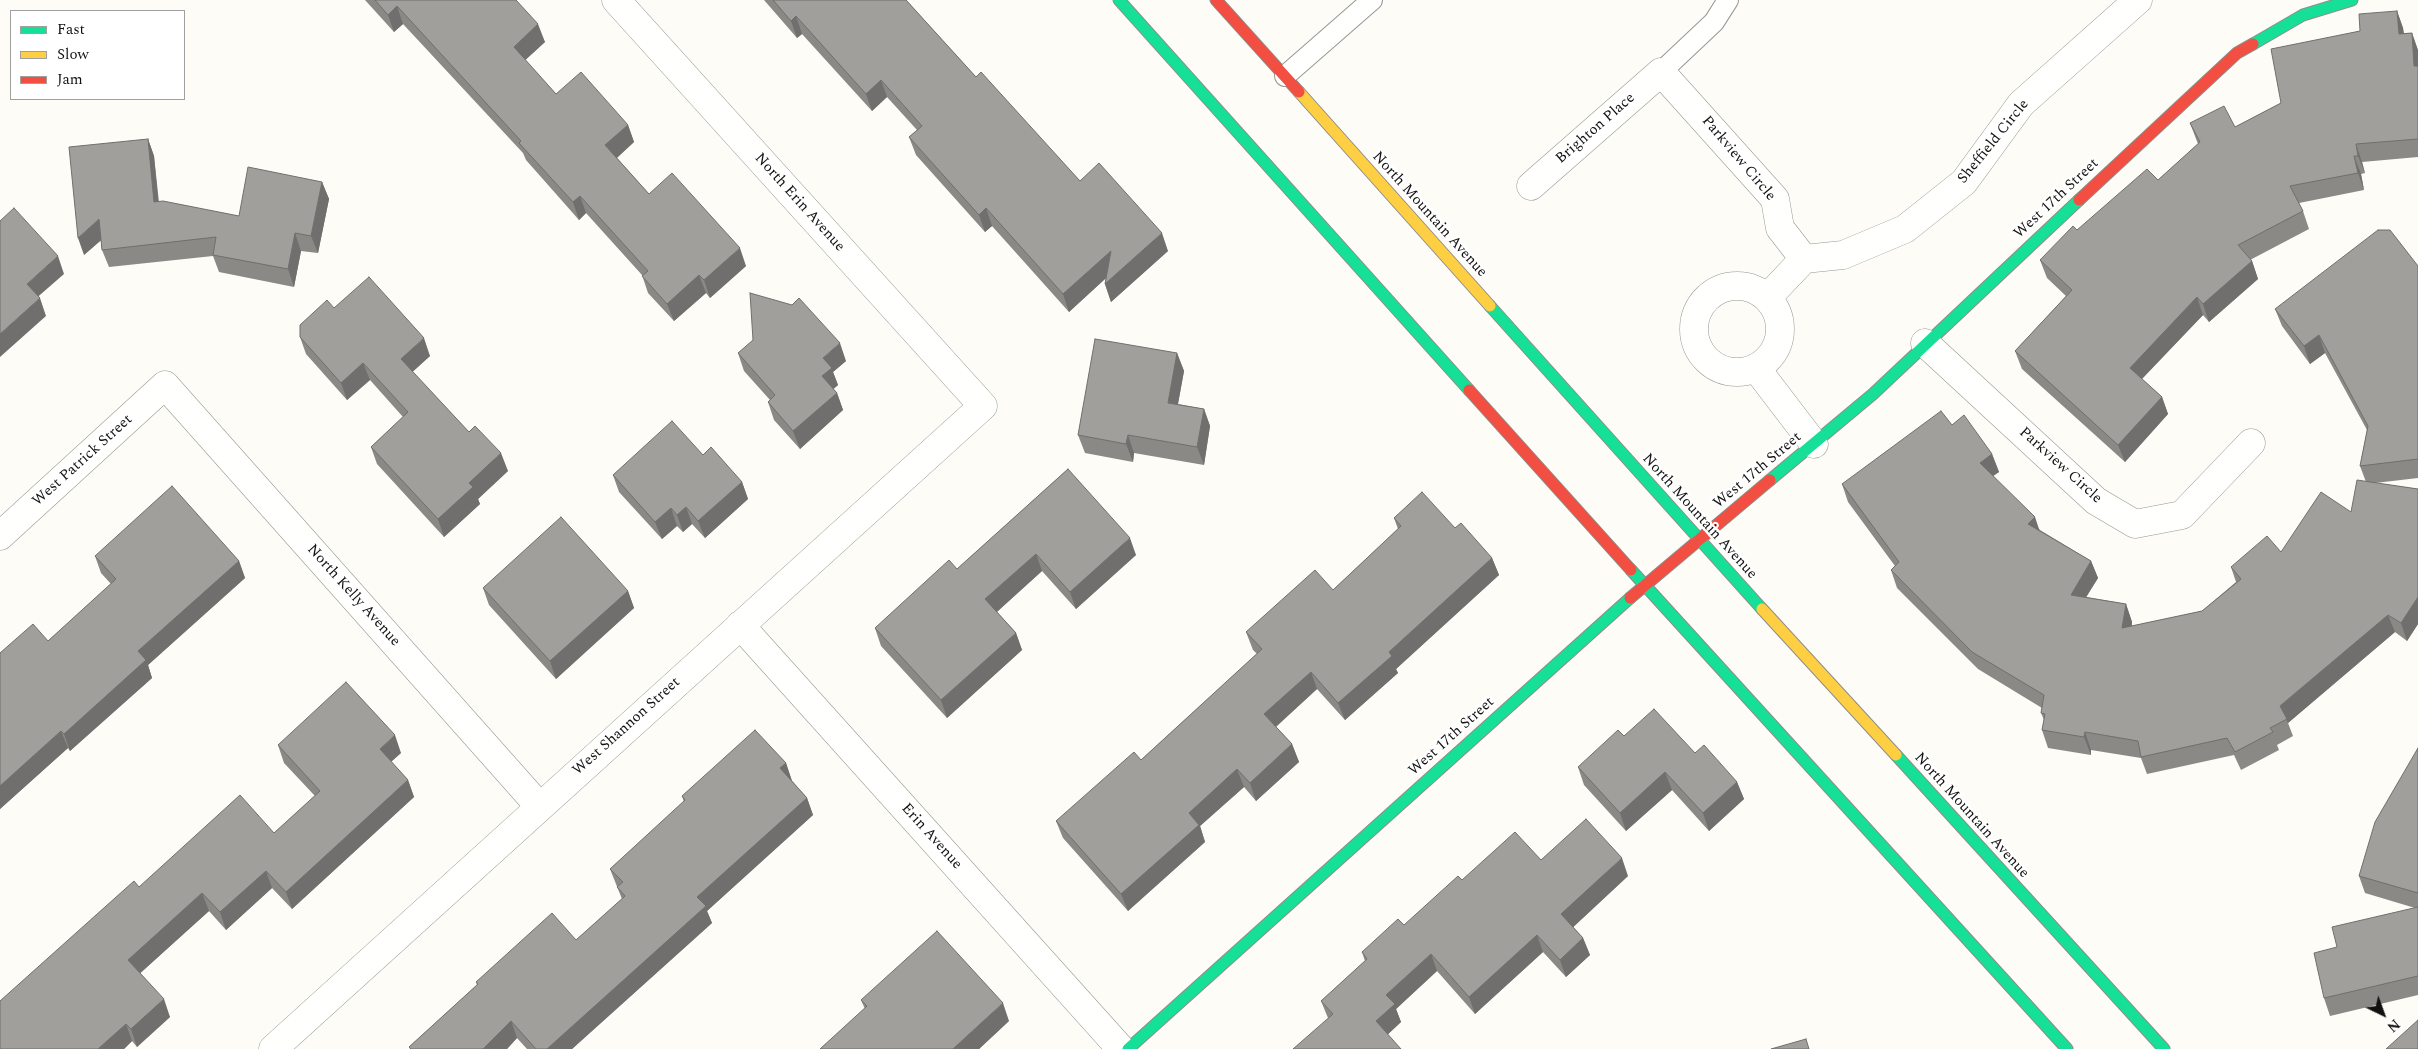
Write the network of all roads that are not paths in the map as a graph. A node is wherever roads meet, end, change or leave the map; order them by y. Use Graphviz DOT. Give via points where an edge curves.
graph roads {
  1 [pos="616,0"];
  2 [pos="1119,0"];
  3 [pos="1216,0"];
  4 [pos="1372,0"];
  5 [pos="1728,0"];
  6 [pos="2138,0"];
  7 [pos="2352,0"];
  8 [pos="1661,72"];
  9 [pos="1285,76"];
  10 [pos="1530,186"];
  11 [pos="1804,258"];
  12 [pos="1767,298"];
  13 [pos="1925,342"];
  14 [pos="1756,368"];
  15 [pos="165,385"];
  16 [pos="982,406"];
  17 [pos="2251,443"];
  18 [pos="1814,444"];
  19 [pos="0,536"];
  20 [pos="1698,539"];
  21 [pos="1645,586"];
  22 [pos="740,625"];
  23 [pos="540,806"];
  24 [pos="273,1049"];
  25 [pos="1121,1049"];
  26 [pos="1128,1049"];
  27 [pos="2066,1049"];
  28 [pos="2164,1049"];
  1 -- 16 [label="street, North Erin Avenue"];
  2 -- 21 [label="main road"];
  3 -- 9 [label="main road, North Mountain Avenue"];
  4 -- 9 [label="lane"];
  5 -- 8 [label="lane" via="1714,22"];
  6 -- 11 [label="street, Sheffield Circle" via="2022,104 1964,182 1905,229 1842,255"];
  7 -- 13 [label="main road, West 17th Street" via="2302,15 2237,53"];
  8 -- 10 [label="street, Brighton Place"];
  8 -- 11 [label="street, Parkview Circle" via="1775,198 1780,228"];
  9 -- 20 [label="main road, North Mountain Avenue"];
  11 -- 12 [label="street"];
  12 -- 14 [label="street" via="1776,311 1780,327 1778,344 1770,358"];
  12 -- 14 [label="street" via="1752,289 1736,286 1719,290 1705,300 1696,314 1693,331 1697,347 1707,361 1722,370 1739,372"];
  13 -- 17 [label="street, Parkview Circle" via="2096,501 2135,524 2182,515"];
  13 -- 18 [label="main road, West 17th Street" via="1873,394"];
  14 -- 18 [label="street"];
  15 -- 19 [label="street, West Patrick Street"];
  15 -- 23 [label="street, North Kelly Avenue"];
  16 -- 22 [label="street, West Shannon Street"];
  18 -- 20 [label="main road, West 17th Street"];
  20 -- 21 [label="main road, West 17th Street"];
  20 -- 28 [label="main road, North Mountain Avenue"];
  21 -- 26 [label="main road, West 17th Street"];
  21 -- 27 [label="main road"];
  22 -- 23 [label="street, West Shannon Street"];
  22 -- 25 [label="street, Erin Avenue"];
  23 -- 24 [label="street, West Shannon Street"];
}
